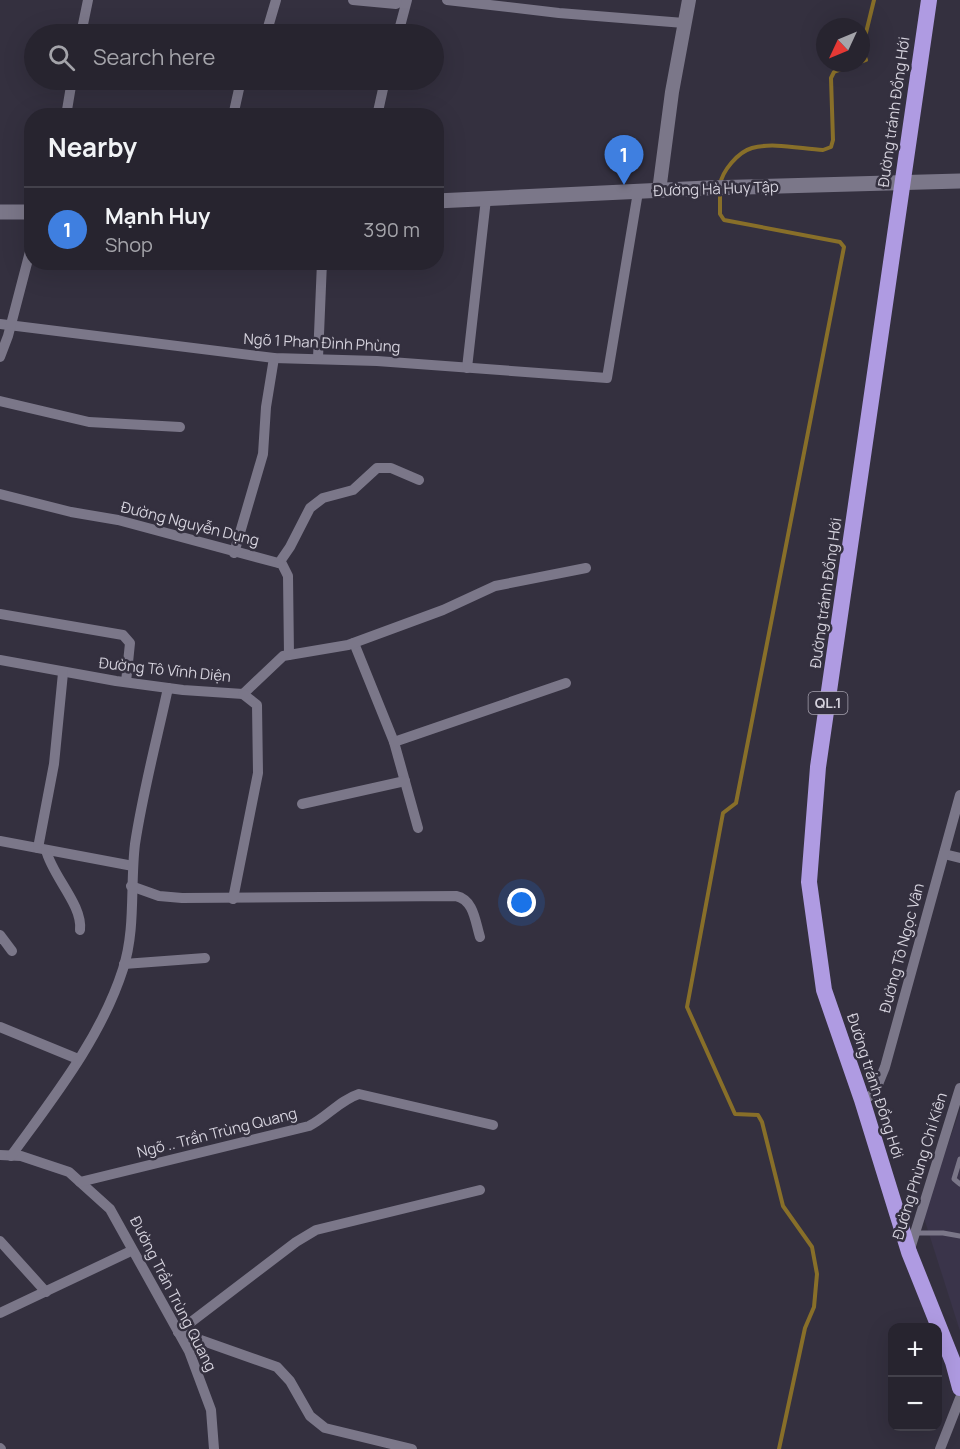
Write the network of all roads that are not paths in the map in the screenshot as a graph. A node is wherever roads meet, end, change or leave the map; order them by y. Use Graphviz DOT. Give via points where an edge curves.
graph roads {
  1 [pos="88,0"];
  2 [pos="276,0"];
  3 [pos="353,0"];
  4 [pos="405,0"];
  5 [pos="447,0"];
  6 [pos="689,0"];
  7 [pos="929,0"];
  8 [pos="486,3"];
  9 [pos="684,23"];
  10 [pos="83,24"];
  11 [pos="269,24"];
  12 [pos="400,24"];
  13 [pos="70,90"];
  14 [pos="239,90"];
  15 [pos="383,90"];
  16 [pos="67,108"];
  17 [pos="235,108"];
  18 [pos="379,108"];
  19 [pos="960,181"];
  20 [pos="902,184"];
  21 [pos="659,191"];
  22 [pos="638,192"];
  23 [pos="486,199"];
  24 [pos="444,201"];
  25 [pos="0,212"];
  26 [pos="24,212"];
  27 [pos="24,269"];
  28 [pos="322,270"];
  29 [pos="6,324"];
  30 [pos="0,357"];
  31 [pos="274,358"];
  32 [pos="318,358"];
  33 [pos="467,368"];
  34 [pos="0,401"];
  35 [pos="180,427"];
  36 [pos="419,480"];
  37 [pos="0,494"];
  38 [pos="234,553"];
  39 [pos="279,562"];
  40 [pos="586,568"];
  41 [pos="0,614"];
  42 [pos="354,643"];
  43 [pos="289,655"];
  44 [pos="0,660"];
  45 [pos="63,673"];
  46 [pos="126,682"];
  47 [pos="566,683"];
  48 [pos="168,688"];
  49 [pos="243,694"];
  50 [pos="394,742"];
  51 [pos="405,781"];
  52 [pos="960,795"];
  53 [pos="302,804"];
  54 [pos="418,828"];
  55 [pos="0,841"];
  56 [pos="42,849"];
  57 [pos="944,854"];
  58 [pos="960,858"];
  59 [pos="133,866"];
  60 [pos="131,886"];
  61 [pos="233,899"];
  62 [pos="80,930"];
  63 [pos="0,935"];
  64 [pos="480,937"];
  65 [pos="12,951"];
  66 [pos="205,958"];
  67 [pos="124,964"];
  68 [pos="0,1027"];
  69 [pos="78,1059"];
  70 [pos="960,1088"];
  71 [pos="862,1100"];
  72 [pos="493,1125"];
  73 [pos="6,1155"];
  74 [pos="960,1159"];
  75 [pos="80,1182"];
  76 [pos="960,1184"];
  77 [pos="480,1190"];
  78 [pos="915,1233"];
  79 [pos="960,1236"];
  80 [pos="0,1241"];
  81 [pos="131,1251"];
  82 [pos="909,1252"];
  83 [pos="46,1292"];
  84 [pos="0,1312"];
  85 [pos="178,1332"];
  86 [pos="960,1388"];
  87 [pos="960,1398"];
  88 [pos="214,1449"];
  89 [pos="412,1449"];
  90 [pos="940,1449"];
  1 -- 10 [label="street"];
  2 -- 11 [label="street"];
  3 -- 4 [label="street" via="396,4"];
  4 -- 12 [label="street"];
  5 -- 8 [label="street"];
  6 -- 9 [label="street"];
  7 -- 20 [label="highway, Đường tránh Đồng Hới / QL.1"];
  8 -- 9 [label="street"];
  9 -- 21 [label="street"];
  13 -- 16 [label="street"];
  14 -- 17 [label="street"];
  15 -- 18 [label="street"];
  19 -- 20 [label="main road, Đường Hà Huy Tập"];
  20 -- 21 [label="main road, Đường Hà Huy Tập"];
  20 -- 71 [label="highway, Đường tránh Đồng Hới / QL.1" via="818,767 809,882 824,990"];
  21 -- 22 [label="main road, Đường Hà Huy Tập"];
  22 -- 23 [label="main road, Đường Hà Huy Tập"];
  22 -- 33 [label="street, Ngõ 1 Phan Đình Phùng" via="607,378"];
  23 -- 24 [label="main road, Đường Hà Huy Tập"];
  23 -- 33 [label="street"];
  25 -- 26 [label="main road"];
  27 -- 29 [label="street"];
  28 -- 32 [label="street"];
  29 -- 30 [label="street"];
  29 -- 31 [label="street, Ngõ 1 Phan Đình Phùng"];
  31 -- 32 [label="street, Ngõ 1 Phan Đình Phùng"];
  31 -- 38 [label="street" via="263,454"];
  32 -- 33 [label="street, Ngõ 1 Phan Đình Phùng"];
  34 -- 35 [label="street" via="89,422"];
  36 -- 39 [label="street" via="392,468 377,468 353,490 317,501"];
  37 -- 38 [label="street, Đường Nguyễn Dụng" via="118,520"];
  38 -- 39 [label="street, Đường Nguyễn Dụng"];
  39 -- 43 [label="street" via="288,576"];
  40 -- 42 [label="street, Đường Tô Vĩnh Diện" via="495,586"];
  41 -- 46 [label="street" via="123,635 130,643"];
  42 -- 43 [label="street, Đường Tô Vĩnh Diện"];
  42 -- 50 [label="street"];
  43 -- 49 [label="street, Đường Tô Vĩnh Diện" via="283,656"];
  44 -- 45 [label="street, Đường Tô Vĩnh Diện"];
  45 -- 46 [label="street, Đường Tô Vĩnh Diện"];
  45 -- 56 [label="street"];
  46 -- 48 [label="street, Đường Tô Vĩnh Diện"];
  47 -- 50 [label="street"];
  48 -- 49 [label="street, Đường Tô Vĩnh Diện"];
  48 -- 59 [label="street"];
  49 -- 61 [label="street" via="257,705 258,773"];
  50 -- 51 [label="street"];
  51 -- 53 [label="street"];
  51 -- 54 [label="street"];
  52 -- 57 [label="street, Đường Tô Ngọc Vân"];
  55 -- 56 [label="street"];
  56 -- 59 [label="street"];
  56 -- 62 [label="street" via="80,916"];
  57 -- 58 [label="street"];
  57 -- 71 [label="street, Đường Tô Ngọc Vân" via="885,1067 874,1094"];
  59 -- 60 [label="street"];
  60 -- 61 [label="street" via="159,896"];
  60 -- 67 [label="street" via="130,944"];
  61 -- 64 [label="street" via="456,896 470,903"];
  63 -- 65 [label="street"];
  66 -- 67 [label="street"];
  67 -- 69 [label="street" via="111,1002"];
  68 -- 69 [label="street"];
  69 -- 73 [label="street"];
  70 -- 78 [label="street, Đường Phùng Chí Kiên"];
  71 -- 82 [label="highway, Đường tránh Đồng Hới / QL.1"];
  72 -- 75 [label="street, Ngõ .. Trần Trùng Quang" via="359,1094 309,1126"];
  73 -- 75 [label="street, Đường Trần Trùng Quang" via="69,1172"];
  74 -- 76 [label="lane" via="954,1179"];
  75 -- 81 [label="street, Đường Trần Trùng Quang" via="110,1209 125,1231"];
  77 -- 85 [label="street" via="316,1230"];
  78 -- 79 [label="lane"];
  78 -- 82 [label="street, Đường Phùng Chí Kiên"];
  80 -- 83 [label="street"];
  81 -- 83 [label="street"];
  81 -- 85 [label="street, Đường Trần Trùng Quang"];
  82 -- 86 [label="highway, Đường tránh Đồng Hới / QL.1"];
  83 -- 84 [label="street"];
  85 -- 88 [label="street, Đường Trần Trùng Quang" via="205,1391"];
  85 -- 89 [label="street" via="277,1367 310,1416 325,1428"];
  87 -- 90 [label="street"];
}
